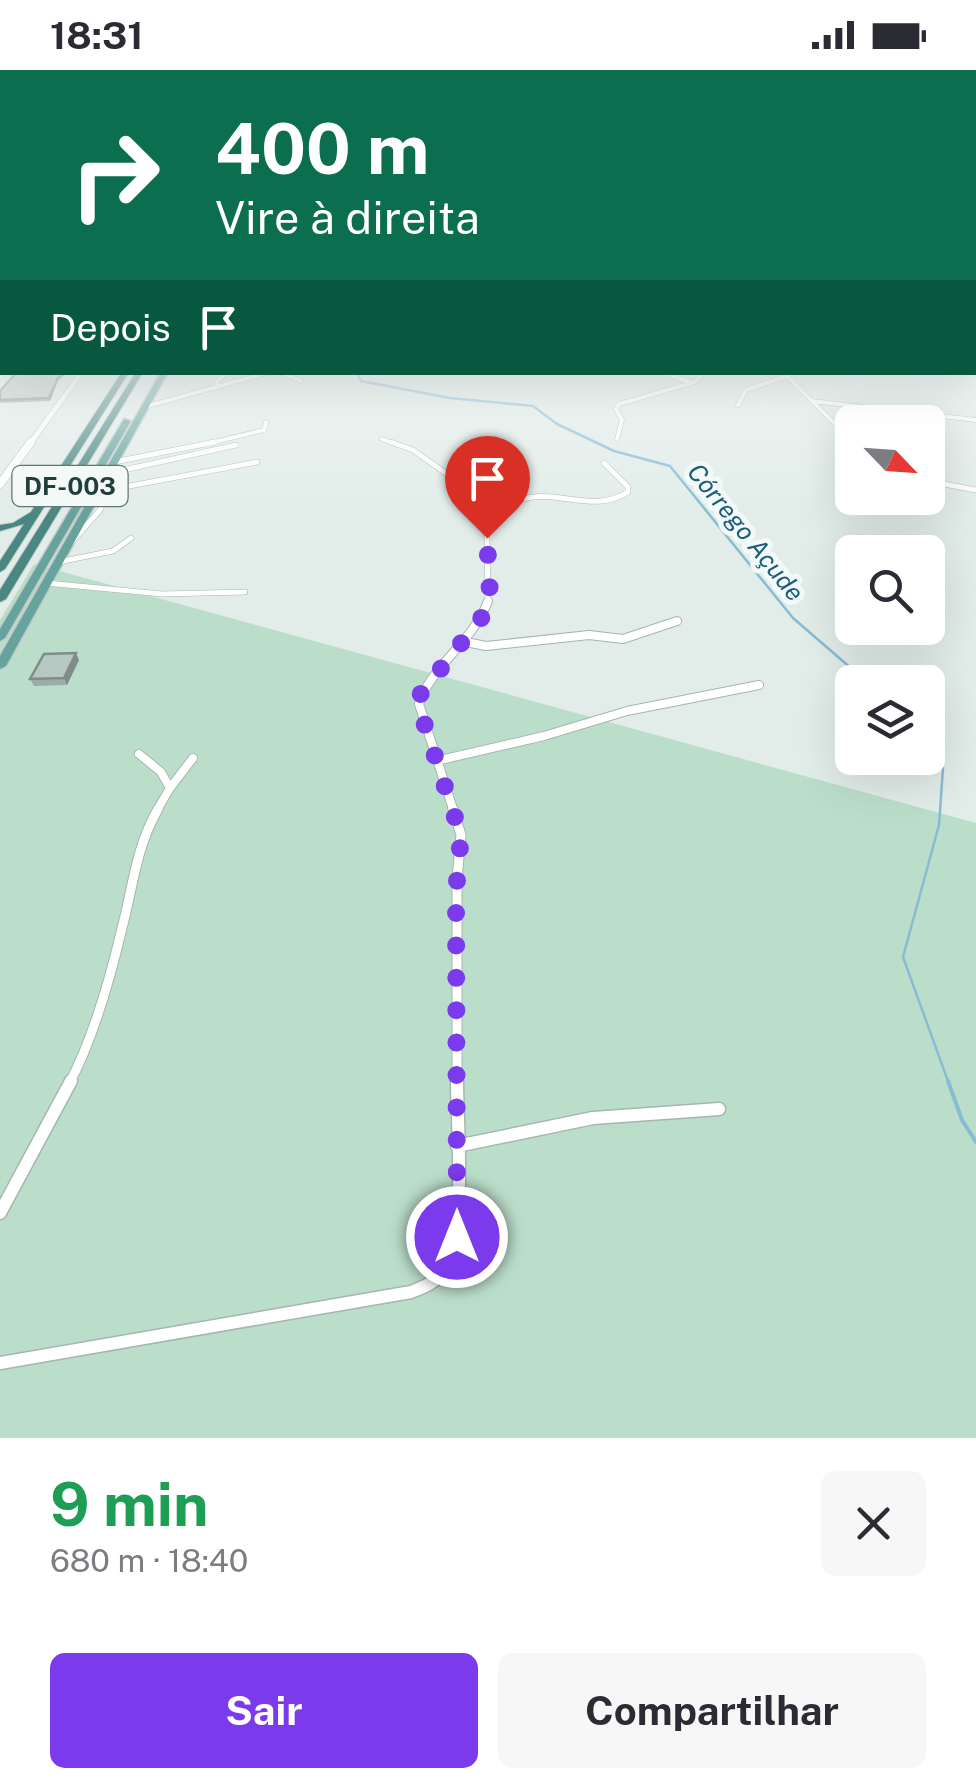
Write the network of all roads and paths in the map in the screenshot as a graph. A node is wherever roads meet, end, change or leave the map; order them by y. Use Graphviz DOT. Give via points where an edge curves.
graph roads {
  1 [pos="71,386"];
  2 [pos="117,386"];
  3 [pos="131,386"];
  4 [pos="149,386"];
  5 [pos="157,386"];
  6 [pos="223,386"];
  7 [pos="679,386"];
  8 [pos="756,386"];
  9 [pos="797,386"];
  10 [pos="216,388"];
  11 [pos="812,401"];
  12 [pos="738,406"];
  13 [pos="144,407"];
  14 [pos="976,420"];
  15 [pos="266,422"];
  16 [pos="835,424"];
  17 [pos="382,438"];
  18 [pos="617,439"];
  19 [pos="236,446"];
  20 [pos="116,462"];
  21 [pos="257,462"];
  22 [pos="604,463"];
  23 [pos="3,475"];
  24 [pos="0,484"];
  25 [pos="945,484"];
  26 [pos="112,490"];
  27 [pos="976,490"];
  28 [pos="98,492"];
  29 [pos="40,506"];
  30 [pos="484,518"];
  31 [pos="0,528"];
  32 [pos="0,538"];
  33 [pos="132,538"];
  34 [pos="67,547"];
  35 [pos="11,552"];
  36 [pos="58,562"];
  37 [pos="0,569"];
  38 [pos="46,583"];
  39 [pos="246,592"];
  40 [pos="0,599"];
  41 [pos="677,621"];
  42 [pos="0,638"];
  43 [pos="466,642"];
  44 [pos="0,666"];
  45 [pos="758,685"];
  46 [pos="139,754"];
  47 [pos="194,758"];
  48 [pos="436,760"];
  49 [pos="170,788"];
  50 [pos="719,1109"];
  51 [pos="457,1146"];
  52 [pos="0,1213"];
  53 [pos="0,1363"];
  1 -- 23 [label="street"];
  2 -- 29 [label="highway, DF-003"];
  3 -- 40 [label="highway, DF-003"];
  4 -- 42 [label="main road"];
  5 -- 13 [label="main road"];
  6 -- 10 [label="street"];
  7 -- 18 [label="street" via="618,404"];
  8 -- 12 [label="street"];
  9 -- 11 [label="street"];
  10 -- 13 [label="street"];
  11 -- 14 [label="street"];
  11 -- 16 [label="street"];
  13 -- 20 [label="main road"];
  15 -- 20 [label="street" via="251,434"];
  17 -- 30 [label="street" via="413,450 474,492"];
  19 -- 20 [label="street"];
  20 -- 26 [label="street"];
  20 -- 28 [label="main road"];
  21 -- 26 [label="street"];
  22 -- 30 [label="street" via="628,487 618,500 528,498"];
  23 -- 24 [label="street"];
  25 -- 27 [label="street"];
  26 -- 28 [label="street"];
  26 -- 34 [label="street"];
  28 -- 34 [label="main road"];
  29 -- 31 [label="highway" via="16,525"];
  29 -- 35 [label="highway, DF-003"];
  30 -- 43 [label="street" via="490,595"];
  32 -- 35 [label="highway" via="11,543"];
  33 -- 36 [label="street" via="113,551"];
  34 -- 36 [label="main road"];
  35 -- 37 [label="highway, DF-003"];
  36 -- 38 [label="main road"];
  38 -- 39 [label="street" via="162,594"];
  38 -- 44 [label="main road"];
  41 -- 43 [label="street" via="624,639"];
  43 -- 48 [label="street" via="419,696"];
  45 -- 48 [label="street"];
  46 -- 49 [label="street"];
  47 -- 49 [label="street"];
  48 -- 51 [label="street" via="462,846 456,892"];
  49 -- 52 [label="street" via="142,837 122,930 81,1062"];
  50 -- 51 [label="street" via="593,1118"];
  51 -- 53 [label="street" via="452,1261 427,1287"];
}
